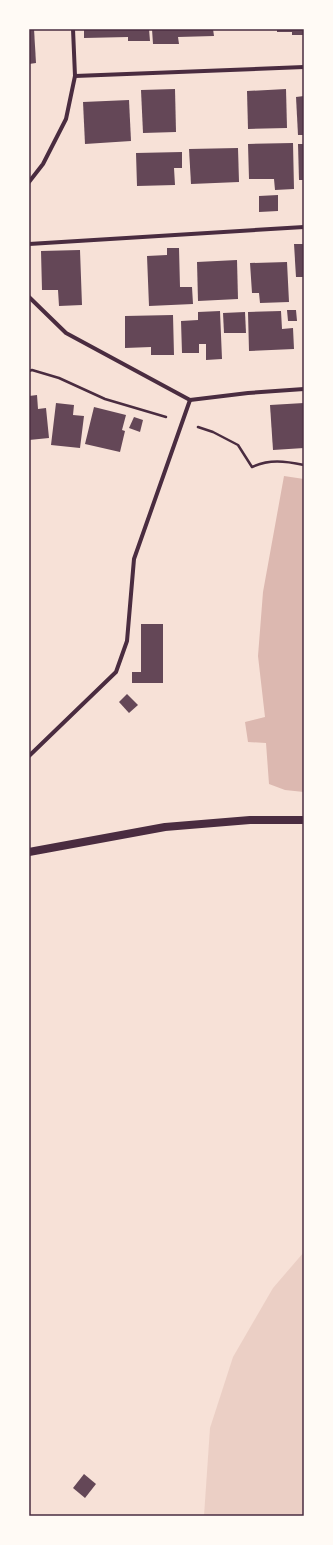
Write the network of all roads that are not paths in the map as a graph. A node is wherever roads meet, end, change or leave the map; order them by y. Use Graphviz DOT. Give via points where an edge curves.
graph roads {
  1 [pos="73,29"];
  2 [pos="304,67"];
  3 [pos="76,76"];
  4 [pos="29,182"];
  5 [pos="304,227"];
  6 [pos="29,244"];
  7 [pos="29,297"];
  8 [pos="304,389"];
  9 [pos="190,400"];
  10 [pos="29,756"];
  11 [pos="304,820"];
  12 [pos="29,852"];
  1 -- 3 [label="street"];
  2 -- 3 [label="street"];
  3 -- 4 [label="street" via="66,119 43,164"];
  5 -- 6 [label="street"];
  7 -- 9 [label="street" via="66,333"];
  8 -- 9 [label="street"];
  9 -- 10 [label="street" via="134,559 127,641 116,672"];
  11 -- 12 [label="main road" via="250,820 165,826"];
}
